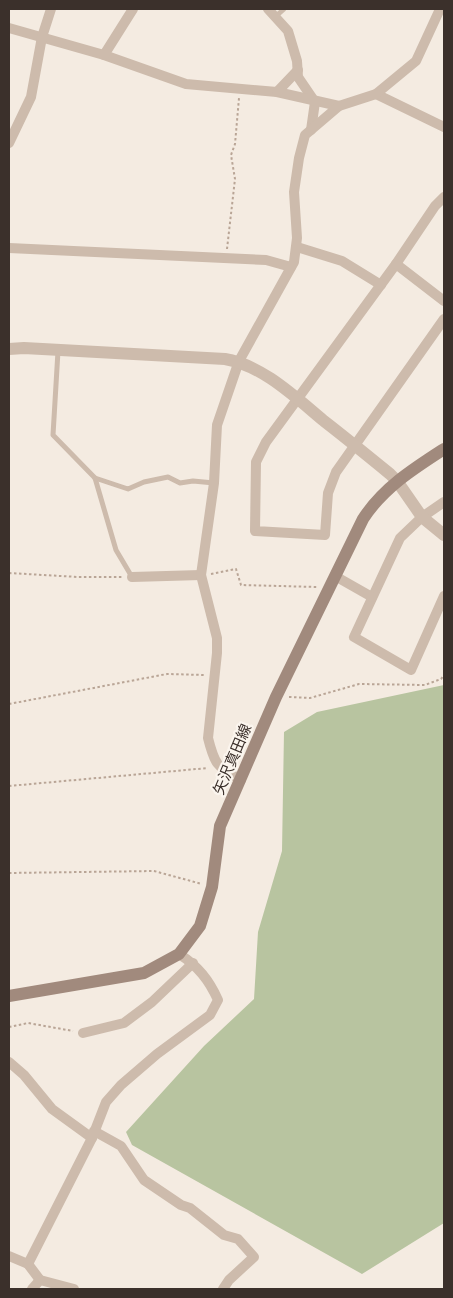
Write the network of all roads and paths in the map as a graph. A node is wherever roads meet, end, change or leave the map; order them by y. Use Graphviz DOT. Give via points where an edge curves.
graph roads {
  1 [pos="51,9"];
  2 [pos="133,9"];
  3 [pos="268,9"];
  4 [pos="284,9"];
  5 [pos="439,9"];
  6 [pos="275,17"];
  7 [pos="9,28"];
  8 [pos="42,37"];
  9 [pos="104,55"];
  10 [pos="298,70"];
  11 [pos="240,88"];
  12 [pos="277,92"];
  13 [pos="376,94"];
  14 [pos="315,102"];
  15 [pos="338,106"];
  16 [pos="444,127"];
  17 [pos="311,130"];
  18 [pos="9,143"];
  19 [pos="444,197"];
  20 [pos="297,247"];
  21 [pos="9,248"];
  22 [pos="226,258"];
  23 [pos="396,264"];
  24 [pos="292,267"];
  25 [pos="380,286"];
  26 [pos="444,301"];
  27 [pos="444,319"];
  28 [pos="9,349"];
  29 [pos="58,350"];
  30 [pos="239,361"];
  31 [pos="298,399"];
  32 [pos="355,446"];
  33 [pos="444,449"];
  34 [pos="95,478"];
  35 [pos="397,481"];
  36 [pos="214,482"];
  37 [pos="444,502"];
  38 [pos="422,517"];
  39 [pos="444,535"];
  40 [pos="9,573"];
  41 [pos="201,575"];
  42 [pos="132,577"];
  43 [pos="333,582"];
  44 [pos="444,596"];
  45 [pos="372,597"];
  46 [pos="444,675"];
  47 [pos="214,676"];
  48 [pos="276,697"];
  49 [pos="9,704"];
  50 [pos="219,767"];
  51 [pos="241,780"];
  52 [pos="9,786"];
  53 [pos="9,873"];
  54 [pos="212,887"];
  55 [pos="179,954"];
  56 [pos="193,963"];
  57 [pos="9,996"];
  58 [pos="9,1027"];
  59 [pos="84,1033"];
  60 [pos="9,1062"];
  61 [pos="93,1135"];
  62 [pos="9,1256"];
  63 [pos="28,1264"];
  64 [pos="40,1280"];
  65 [pos="32,1289"];
  66 [pos="74,1289"];
  67 [pos="223,1289"];
  1 -- 8 [label="street"];
  2 -- 9 [label="street"];
  3 -- 6 [label="street"];
  4 -- 6 [label="lane"];
  5 -- 13 [label="street" via="416,61"];
  6 -- 10 [label="street" via="288,31"];
  7 -- 8 [label="street"];
  8 -- 9 [label="street"];
  8 -- 18 [label="street" via="32,97"];
  9 -- 11 [label="street" via="186,84"];
  10 -- 12 [label="street"];
  10 -- 14 [label="street" via="298,77"];
  11 -- 12 [label="street"];
  11 -- 22 [label="path" via="235,144 230,156 235,179"];
  12 -- 14 [label="street"];
  13 -- 15 [label="street"];
  13 -- 16 [label="street"];
  14 -- 15 [label="street"];
  14 -- 17 [label="street"];
  15 -- 17 [label="street"];
  17 -- 20 [label="street" via="305,135 294,192"];
  19 -- 23 [label="street"];
  20 -- 24 [label="street"];
  20 -- 25 [label="street" via="342,261"];
  21 -- 22 [label="street"];
  22 -- 24 [label="street" via="266,260"];
  23 -- 25 [label="street"];
  23 -- 26 [label="street"];
  24 -- 30 [label="street"];
  25 -- 31 [label="street"];
  27 -- 32 [label="street"];
  28 -- 29 [label="street"];
  29 -- 30 [label="street"];
  29 -- 34 [label="lane" via="53,435"];
  30 -- 31 [label="street"];
  30 -- 36 [label="street" via="217,425"];
  31 -- 32 [label="street"];
  31 -- 32 [label="street" via="266,442 256,462 255,531 324,535 328,493 336,472"];
  32 -- 35 [label="street"];
  33 -- 35 [label="main road, 矢沢真田線"];
  34 -- 36 [label="lane" via="128,489 144,482 168,478 180,483"];
  34 -- 42 [label="lane" via="116,550"];
  35 -- 38 [label="street"];
  35 -- 43 [label="main road, 矢沢真田線" via="363,519"];
  36 -- 41 [label="street"];
  37 -- 38 [label="street"];
  38 -- 39 [label="street"];
  38 -- 45 [label="street" via="400,538"];
  40 -- 42 [label="path"];
  41 -- 42 [label="street"];
  41 -- 43 [label="path" via="236,569 241,585"];
  41 -- 47 [label="street" via="217,638"];
  43 -- 45 [label="street"];
  43 -- 48 [label="main road, 矢沢真田線"];
  44 -- 45 [label="street" via="411,670 354,637"];
  46 -- 48 [label="path" via="425,685 359,684 310,698"];
  47 -- 49 [label="path" via="167,674"];
  47 -- 50 [label="street" via="208,738"];
  48 -- 51 [label="main road, 矢沢真田線"];
  50 -- 51 [label="street"];
  50 -- 52 [label="path"];
  51 -- 54 [label="main road, 矢沢真田線" via="220,826"];
  53 -- 54 [label="path" via="154,871"];
  54 -- 55 [label="main road, 矢沢真田線" via="200,926"];
  55 -- 56 [label="street"];
  55 -- 57 [label="main road, 矢沢真田線" via="144,973"];
  56 -- 59 [label="street" via="152,1002 124,1023"];
  56 -- 61 [label="street" via="213,987 218,1000 210,1015 121,1085 106,1102"];
  58 -- 59 [label="path" via="28,1023"];
  60 -- 61 [label="street" via="52,1109"];
  61 -- 63 [label="street"];
  61 -- 67 [label="street" via="121,1146 144,1180 180,1205 190,1208 224,1235 238,1239 254,1257"];
  62 -- 63 [label="street"];
  63 -- 64 [label="street"];
  64 -- 65 [label="street"];
  64 -- 66 [label="street"];
}
